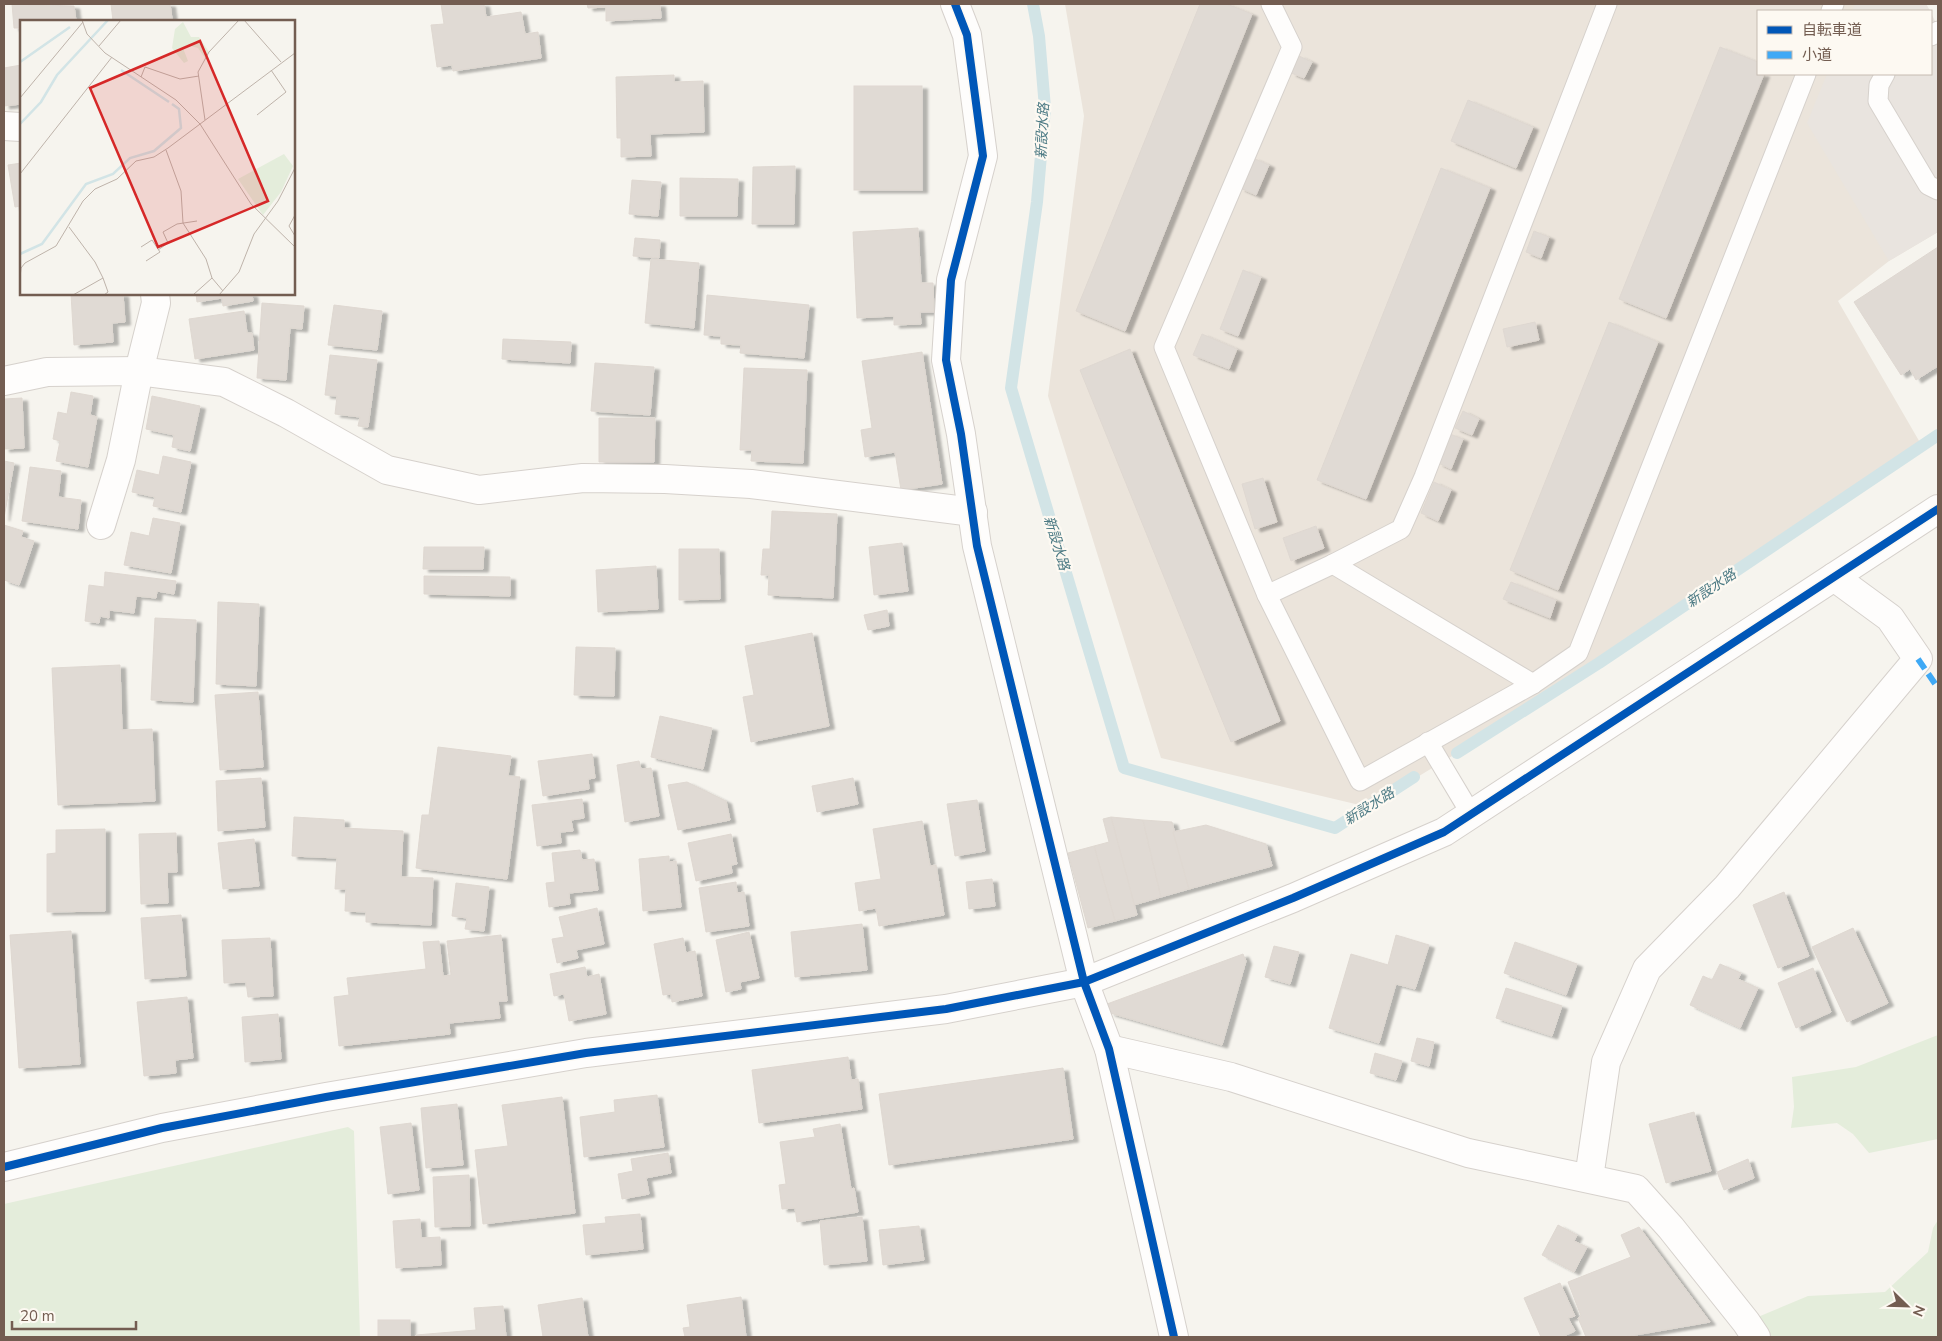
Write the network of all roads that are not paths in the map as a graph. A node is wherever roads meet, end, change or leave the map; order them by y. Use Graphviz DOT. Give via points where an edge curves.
graph roads {
  1 [pos="956,4"];
  2 [pos="1270,4"];
  3 [pos="1607,4"];
  4 [pos="1806,75"];
  5 [pos="1884,75"];
  6 [pos="4,126"];
  7 [pos="20,127"];
  8 [pos="1938,190"];
  9 [pos="155,295"];
  10 [pos="139,371"];
  11 [pos="4,380"];
  12 [pos="1938,509"];
  13 [pos="973,512"];
  14 [pos="100,525"];
  15 [pos="1333,564"];
  16 [pos="1834,577"];
  17 [pos="1268,595"];
  18 [pos="1533,684"];
  19 [pos="1428,742"];
  20 [pos="1472,814"];
  21 [pos="1084,982"];
  22 [pos="1109,1049"];
  23 [pos="4,1167"];
  24 [pos="1589,1178"];
  25 [pos="1174,1337"];
  26 [pos="1756,1337"];
  1 -- 13 [label="street" via="967,35 982,156 951,280 946,360"];
  2 -- 17 [label="lane" via="1292,47 1164,347"];
  3 -- 15 [label="lane" via="1401,529"];
  4 -- 18 [label="lane" via="1578,653"];
  5 -- 8 [label="lane" via="1879,85 1878,101 1928,186"];
  6 -- 7 [label="street"];
  9 -- 10 [label="street" via="156,303"];
  10 -- 11 [label="street" via="47,372"];
  10 -- 13 [label="street" via="224,382 387,470 479,490 583,478 665,479 751,484"];
  10 -- 14 [label="street" via="121,460"];
  12 -- 16 [label="street"];
  13 -- 21 [label="street" via="977,546"];
  15 -- 17 [label="lane"];
  15 -- 18 [label="lane"];
  16 -- 20 [label="street"];
  16 -- 24 [label="street" via="1890,618 1918,659 1727,887 1647,969 1606,1062"];
  17 -- 19 [label="lane" via="1360,781"];
  18 -- 19 [label="lane"];
  19 -- 20 [label="lane"];
  20 -- 21 [label="street" via="1444,832 1293,898"];
  21 -- 22 [label="street"];
  21 -- 23 [label="street" via="946,1009 586,1053 326,1097 162,1128"];
  22 -- 24 [label="street" via="1231,1078 1468,1152"];
  22 -- 25 [label="street"];
  24 -- 26 [label="street" via="1636,1189 1684,1244"];
}
